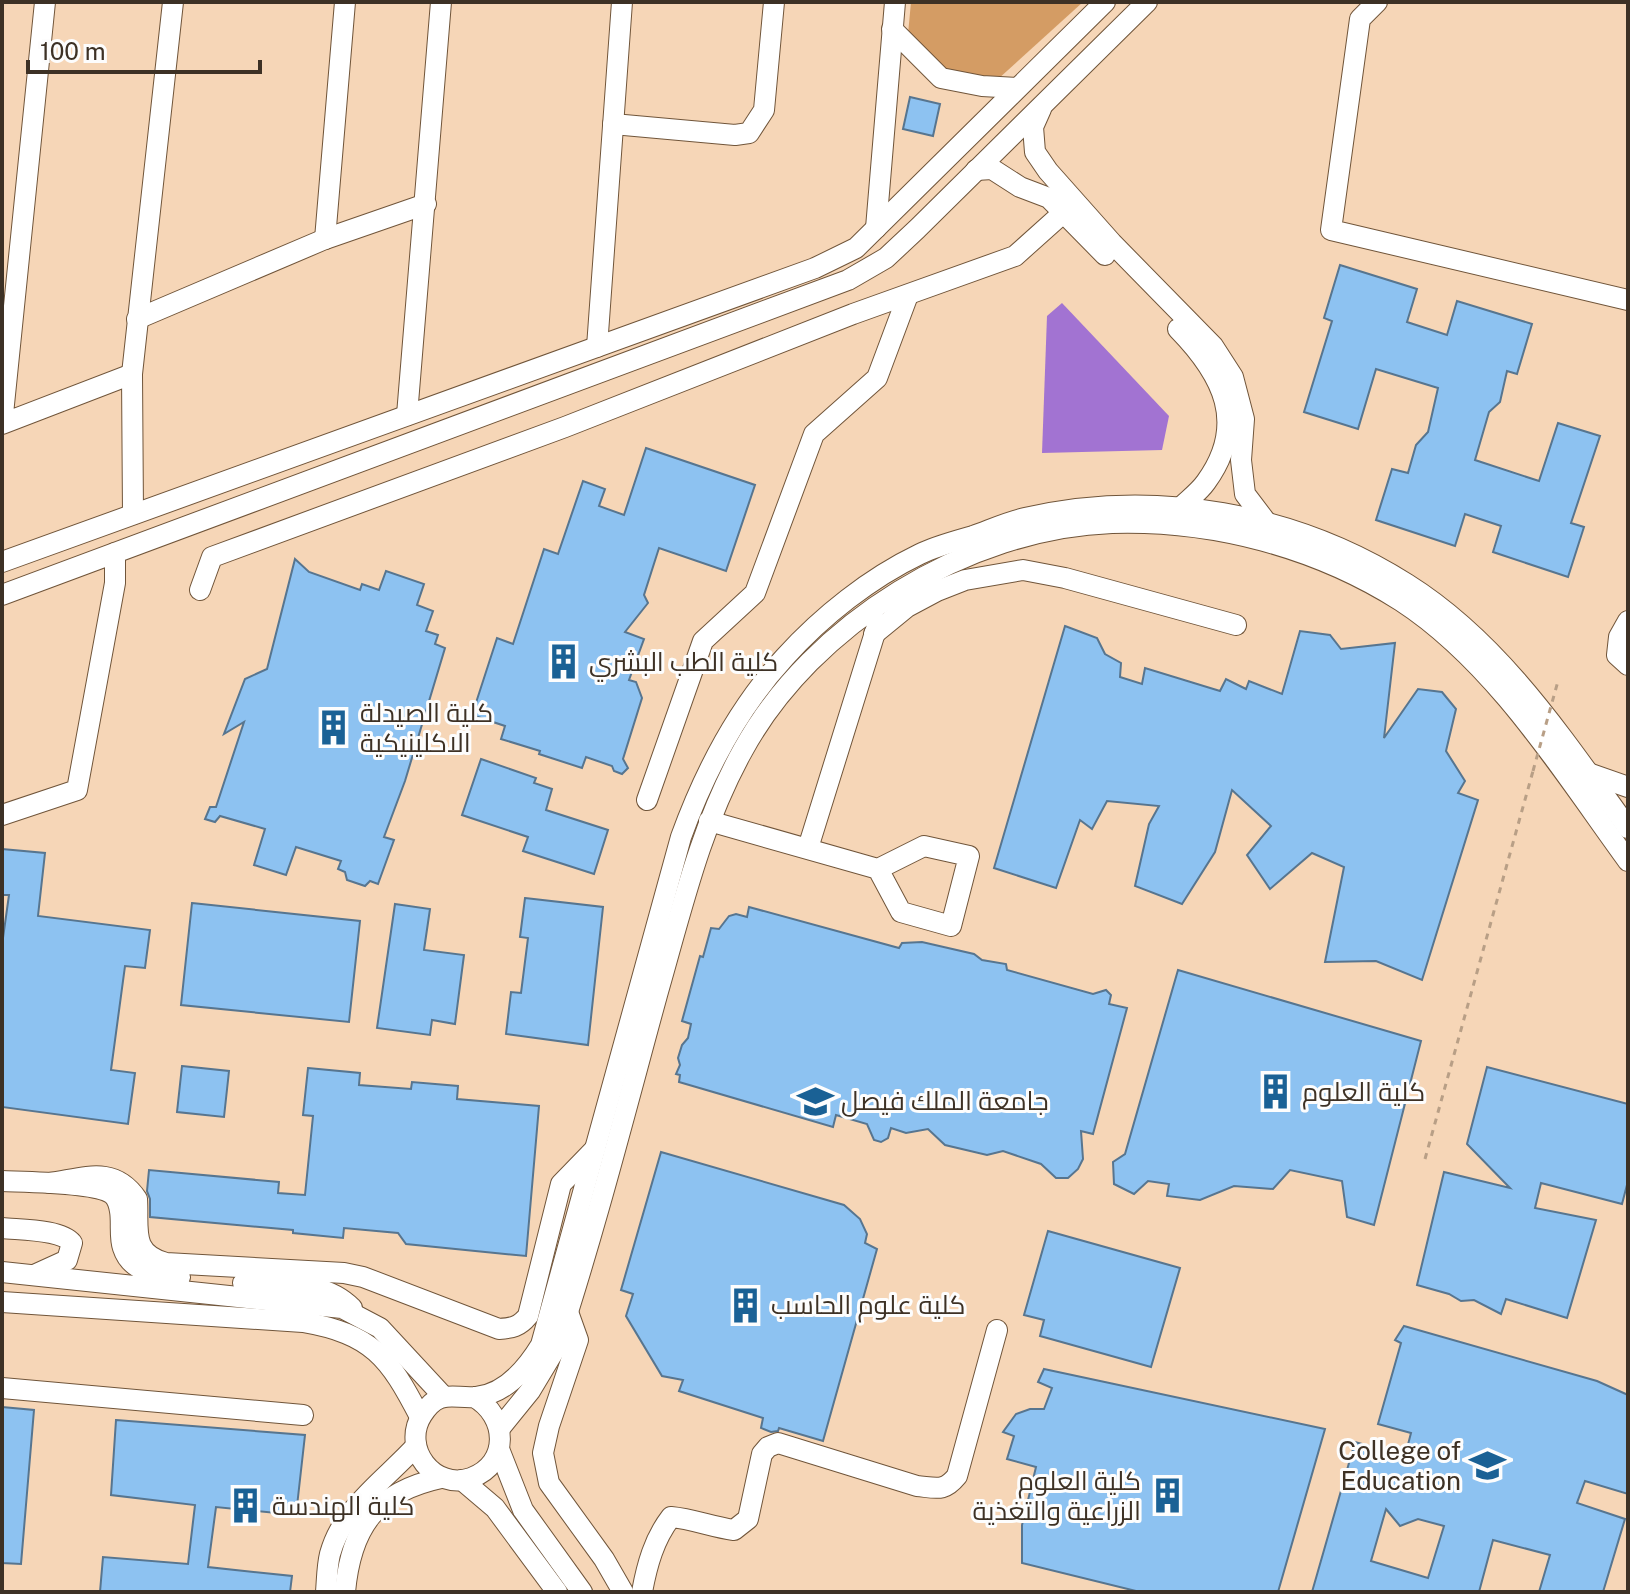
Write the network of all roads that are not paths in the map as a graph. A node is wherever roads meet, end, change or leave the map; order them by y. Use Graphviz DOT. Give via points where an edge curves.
graph roads {
  1 [pos="45,2"];
  2 [pos="173,2"];
  3 [pos="345,2"];
  4 [pos="441,2"];
  5 [pos="622,2"];
  6 [pos="774,2"];
  7 [pos="895,2"];
  8 [pos="1105,2"];
  9 [pos="1147,2"];
  10 [pos="1377,2"];
  11 [pos="892,29"];
  12 [pos="1017,88"];
  13 [pos="1042,105"];
  14 [pos="613,124"];
  15 [pos="976,170"];
  16 [pos="426,204"];
  17 [pos="1063,213"];
  18 [pos="876,228"];
  19 [pos="325,239"];
  20 [pos="908,295"];
  21 [pos="1628,300"];
  22 [pos="137,319"];
  23 [pos="597,347"];
  24 [pos="132,374"];
  25 [pos="407,415"];
  26 [pos="1218,463"];
  27 [pos="1242,464"];
  28 [pos="1180,508"];
  29 [pos="133,514"];
  30 [pos="1208,520"];
  31 [pos="1267,523"];
  32 [pos="1232,524"];
  33 [pos="115,553"];
  34 [pos="2,562"];
  35 [pos="200,590"];
  36 [pos="2,595"];
  37 [pos="885,600"];
  38 [pos="1628,621"];
  39 [pos="1236,625"];
  40 [pos="874,634"];
  41 [pos="1628,665"];
  42 [pos="1588,773"];
  43 [pos="1628,787"];
  44 [pos="647,800"];
  45 [pos="2,815"];
  46 [pos="709,821"];
  47 [pos="1628,828"];
  48 [pos="808,848"];
  49 [pos="1628,861"];
  50 [pos="878,869"];
  51 [pos="595,1149"];
  52 [pos="2,1181"];
  53 [pos="50,1183"];
  54 [pos="2,1228"];
  55 [pos="2,1272"];
  56 [pos="33,1275"];
  57 [pos="2,1302"];
  58 [pos="568,1312"];
  59 [pos="364,1320"];
  60 [pos="997,1330"];
  61 [pos="2,1388"];
  62 [pos="444,1397"];
  63 [pos="474,1397"];
  64 [pos="303,1415"];
  65 [pos="420,1417"];
  66 [pos="500,1438"];
  67 [pos="416,1446"];
  68 [pos="452,1479"];
  69 [pos="342,1590"];
  70 [pos="557,1592"];
  71 [pos="582,1592"];
  72 [pos="623,1592"];
  73 [pos="642,1592"];
  1 -- 24 [label="street" via="2,424"];
  2 -- 22 [label="street"];
  3 -- 19 [label="street"];
  4 -- 16 [label="street"];
  5 -- 14 [label="street"];
  6 -- 14 [label="street" via="764,110 749,133"];
  7 -- 11 [label="street"];
  8 -- 12 [label="street"];
  9 -- 13 [label="street"];
  10 -- 21 [label="street" via="1360,19 1331,230"];
  11 -- 12 [label="street" via="941,78"];
  11 -- 18 [label="street"];
  12 -- 18 [label="street"];
  13 -- 15 [label="street"];
  13 -- 27 [label="street" via="1033,127 1035,152 1048,171 1213,346 1233,377 1244,419"];
  14 -- 23 [label="street"];
  15 -- 17 [label="street" via="992,169 1049,198"];
  15 -- 33 [label="street" via="886,258 848,280"];
  16 -- 19 [label="street"];
  16 -- 25 [label="street"];
  17 -- 20 [label="street" via="1015,256"];
  17 -- 26 [label="street" via="1212,368 1227,406 1227,437"];
  18 -- 23 [label="street" via="856,248 815,268"];
  19 -- 22 [label="street"];
  20 -- 35 [label="street" via="212,557"];
  20 -- 44 [label="street" via="877,378 814,434 755,593 703,641"];
  22 -- 24 [label="street"];
  23 -- 25 [label="street"];
  24 -- 29 [label="street"];
  25 -- 29 [label="street"];
  26 -- 28 [label="street" via="1205,485"];
  26 -- 30 [label="street"];
  27 -- 31 [label="street" via="1245,494"];
  27 -- 32 [label="street"];
  28 -- 30 [label="street"];
  28 -- 51 [label="street" via="1113,505 1069,510 1022,519 921,553 832,612 785,657 725,737 699,788"];
  29 -- 34 [label="street"];
  30 -- 32 [label="street"];
  30 -- 37 [label="street" via="1078,526 981,552"];
  31 -- 32 [label="street"];
  31 -- 42 [label="street" via="1371,562 1433,602 1506,668"];
  32 -- 49 [label="street" via="1324,560 1403,602 1427,621 1512,705"];
  33 -- 36 [label="street"];
  33 -- 45 [label="street" via="115,583 77,790"];
  37 -- 40 [label="street"];
  37 -- 46 [label="street" via="845,629 770,706"];
  38 -- 41 [label="street" via="1617,655"];
  39 -- 40 [label="street" via="1023,570 965,580 937,591"];
  40 -- 48 [label="street"];
  42 -- 43 [label="street"];
  42 -- 47 [label="street"];
  46 -- 48 [label="street"];
  46 -- 58 [label="street"];
  48 -- 50 [label="street"];
  50 -- 50 [label="street" via="901,912 951,926 969,856 924,846"];
  51 -- 53 [label="street" via="561,1184 528,1316 520,1326 499,1329 354,1275 150,1258 139,1240 137,1199 119,1179 107,1175"];
  51 -- 63 [label="street" via="541,1345 513,1380"];
  52 -- 53 [label="street"];
  53 -- 59 [label="street" via="113,1195 123,1247 144,1271 327,1289"];
  54 -- 56 [label="street" via="57,1234 72,1243 67,1260"];
  55 -- 56 [label="street"];
  56 -- 59 [label="street" via="308,1303 342,1308"];
  57 -- 65 [label="street" via="332,1327 366,1342 391,1366"];
  58 -- 66 [label="street" via="557,1346"];
  58 -- 72 [label="street" via="578,1340 543,1453 549,1483"];
  59 -- 62 [label="street" via="380,1328"];
  60 -- 73 [label="street" via="957,1476 948,1486 917,1486 778,1443 762,1454 748,1519 734,1530 671,1517 659,1533"];
  61 -- 64 [label="street"];
  62 -- 63 [label="street"];
  62 -- 65 [label="street"];
  63 -- 66 [label="street" via="490,1410"];
  65 -- 67 [label="street"];
  66 -- 68 [label="street" via="489,1467 473,1477"];
  66 -- 71 [label="street" via="523,1510"];
  67 -- 68 [label="street" via="425,1466"];
  67 -- 69 [label="street" via="352,1509 337,1534 330,1557"];
  68 -- 69 [label="street" via="417,1483 370,1516 356,1536"];
  68 -- 70 [label="street" via="495,1508"];
}
